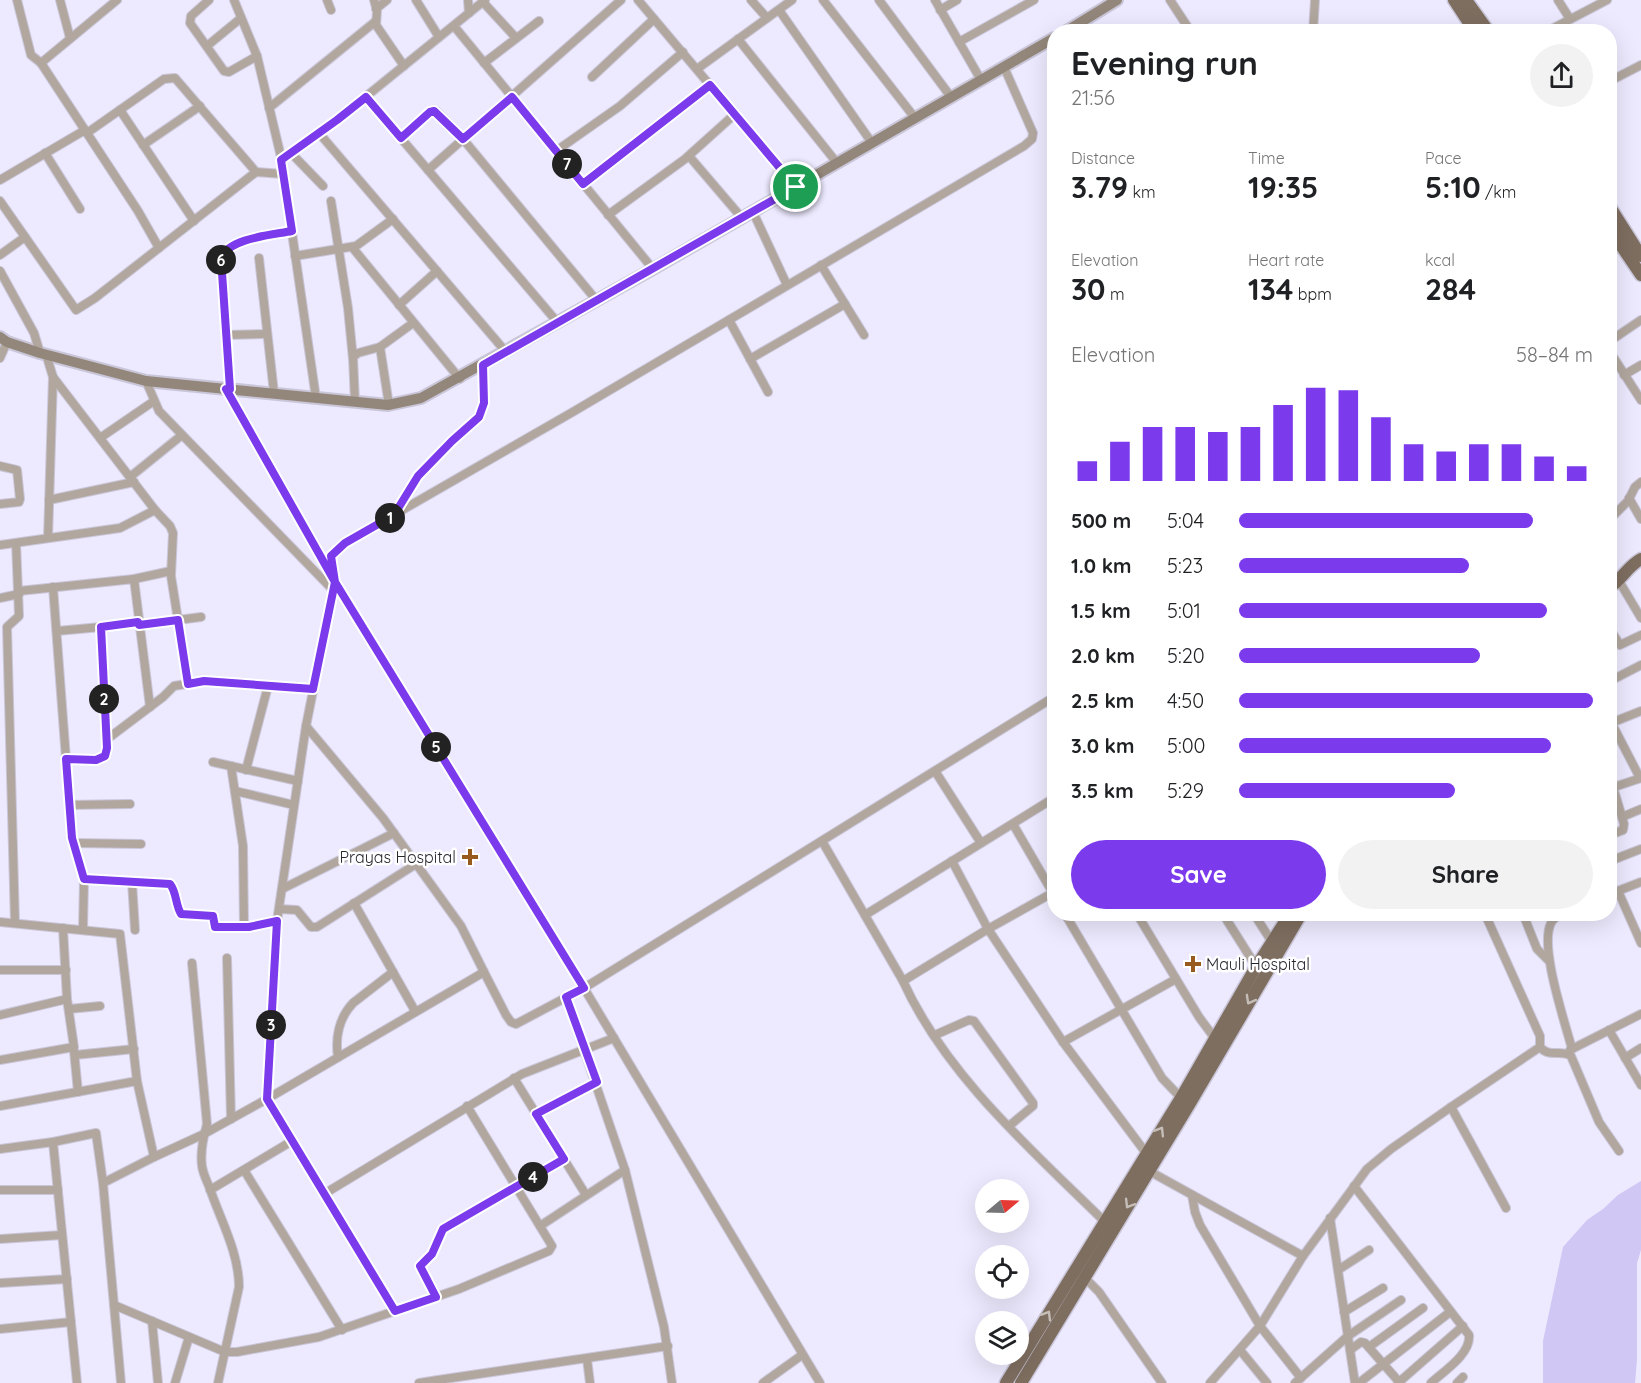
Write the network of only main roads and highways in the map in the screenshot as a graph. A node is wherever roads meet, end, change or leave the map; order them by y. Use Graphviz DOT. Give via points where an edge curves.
graph roads {
  1 [pos="1454,0"];
  2 [pos="1467,0"];
  3 [pos="1470,24"];
  4 [pos="1484,24"];
  5 [pos="1617,221"];
  6 [pos="1617,240"];
  7 [pos="1641,256"];
  8 [pos="1641,276"];
  9 [pos="1641,559"];
  10 [pos="1617,578"];
  11 [pos="1286,921"];
  12 [pos="1296,921"];
  13 [pos="1260,972"];
  14 [pos="1185,1102"];
  15 [pos="1109,1226"];
  16 [pos="1080,1274"];
  17 [pos="1006,1383"];
  18 [pos="1021,1383"];
  1 -- 3 [label="main road"];
  2 -- 4 [label="main road"];
  5 -- 7 [label="main road"];
  6 -- 8 [label="main road"];
  9 -- 10 [label="main road"];
  11 -- 13 [label="main road"];
  12 -- 13 [label="main road"];
  13 -- 14 [label="main road"];
  14 -- 15 [label="main road, one-way" via="1149,1171"];
  15 -- 14 [label="main road, one-way" via="1146,1154"];
  15 -- 16 [label="main road"];
  17 -- 16 [label="main road, one-way"];
  16 -- 18 [label="main road"];
}
